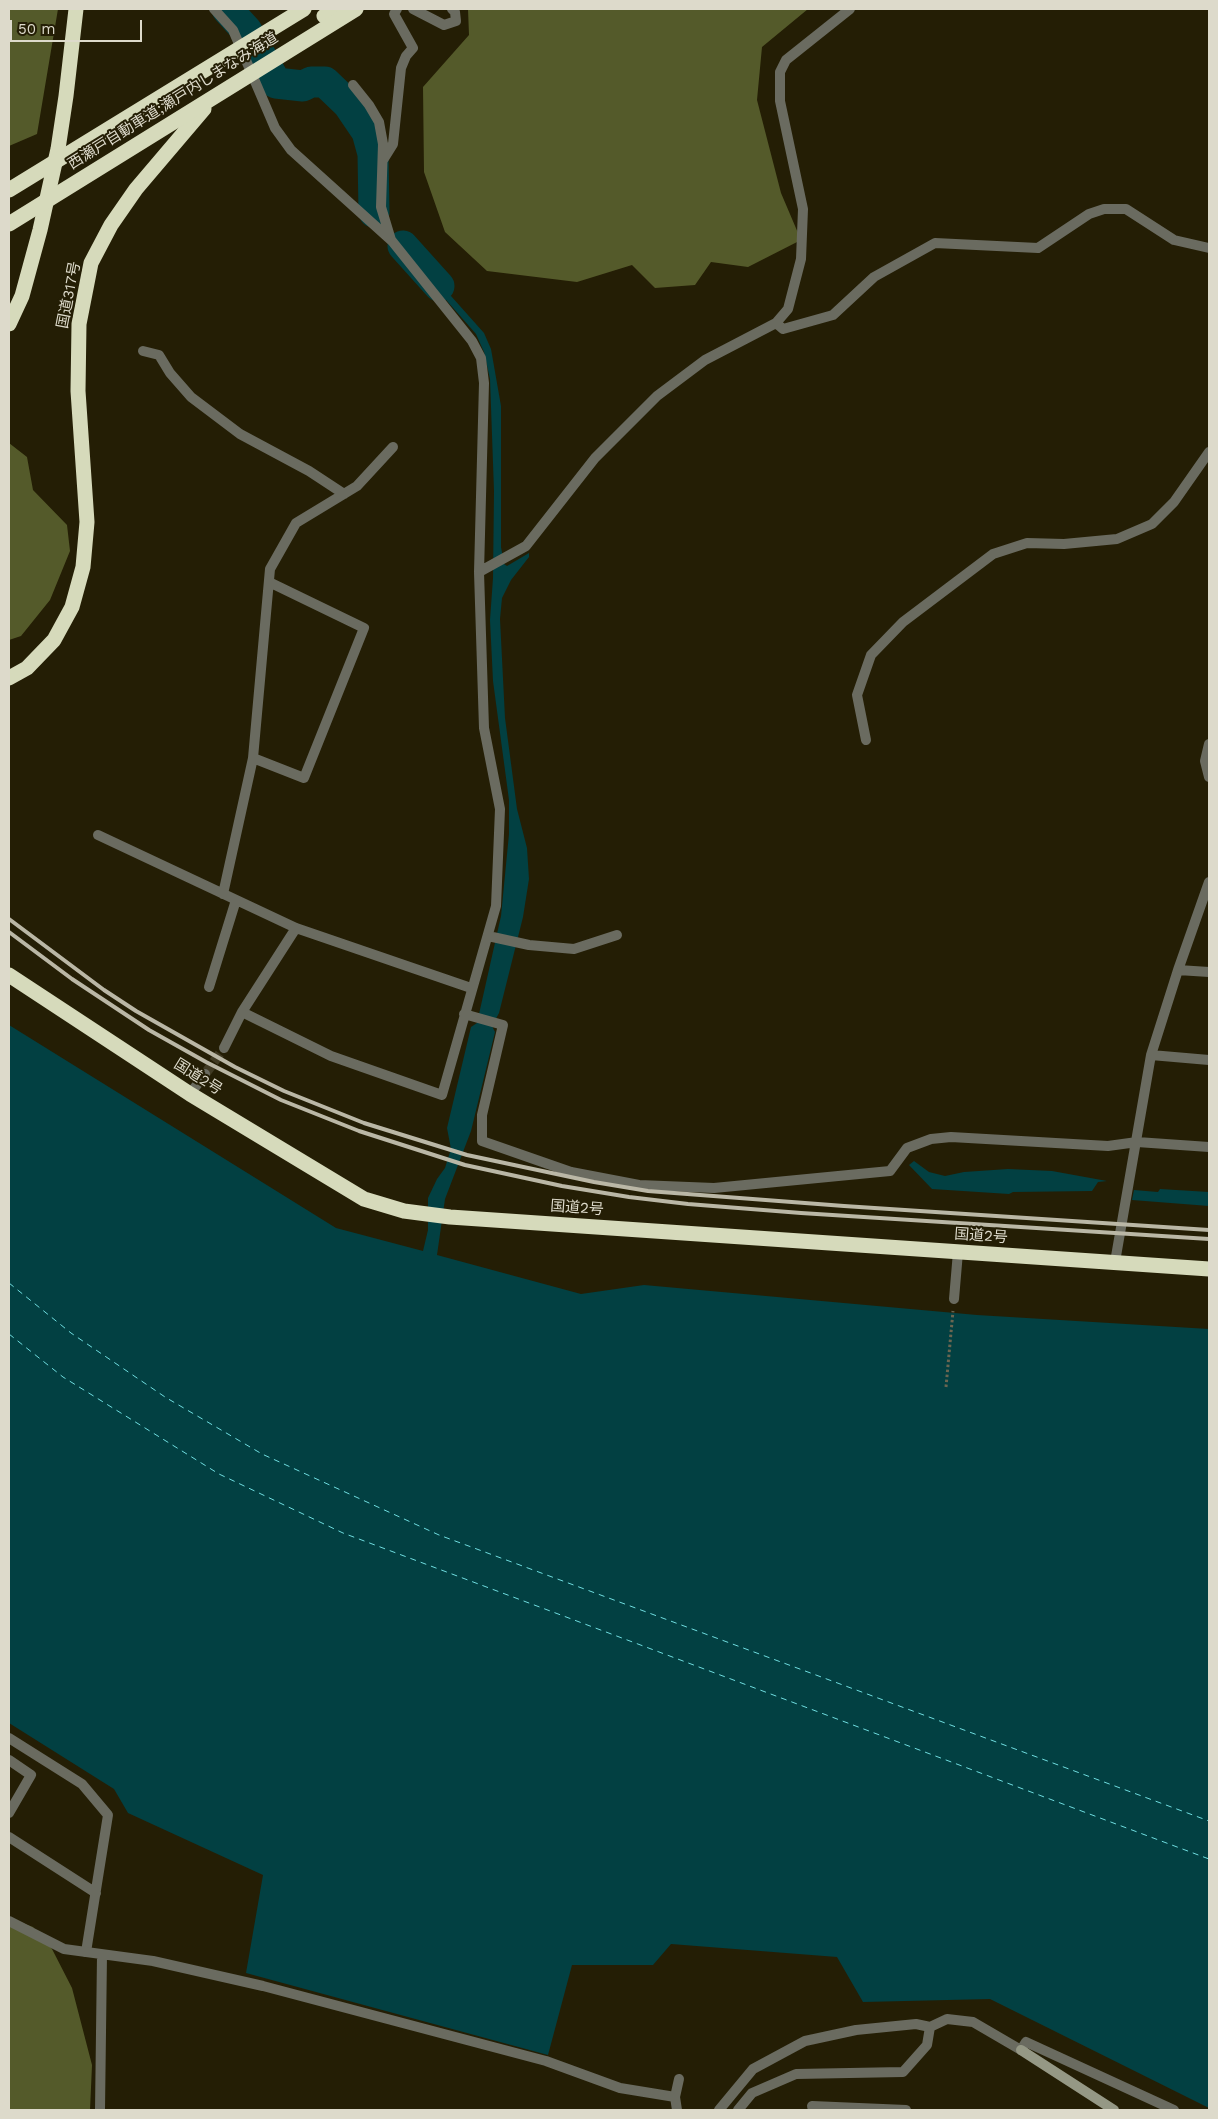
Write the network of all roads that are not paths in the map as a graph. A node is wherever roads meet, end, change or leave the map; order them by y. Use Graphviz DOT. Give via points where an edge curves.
graph roads {
  1 [pos="214,9"];
  2 [pos="304,9"];
  3 [pos="356,9"];
  4 [pos="397,9"];
  5 [pos="413,9"];
  6 [pos="452,9"];
  7 [pos="850,9"];
  8 [pos="79,11"];
  9 [pos="329,11"];
  10 [pos="354,85"];
  11 [pos="383,161"];
  12 [pos="9,190"];
  13 [pos="9,224"];
  14 [pos="392,241"];
  15 [pos="1209,248"];
  16 [pos="776,323"];
  17 [pos="9,324"];
  18 [pos="143,351"];
  19 [pos="393,447"];
  20 [pos="1209,452"];
  21 [pos="344,494"];
  22 [pos="479,572"];
  23 [pos="269,582"];
  24 [pos="9,678"];
  25 [pos="866,740"];
  26 [pos="1209,744"];
  27 [pos="253,758"];
  28 [pos="1209,777"];
  29 [pos="98,835"];
  30 [pos="1209,882"];
  31 [pos="223,894"];
  32 [pos="236,900"];
  33 [pos="296,928"];
  34 [pos="617,935"];
  35 [pos="488,936"];
  36 [pos="1178,970"];
  37 [pos="1209,972"];
  38 [pos="9,975"];
  39 [pos="209,987"];
  40 [pos="471,988"];
  41 [pos="242,1012"];
  42 [pos="464,1014"];
  43 [pos="224,1048"];
  44 [pos="1151,1054"];
  45 [pos="1209,1060"];
  46 [pos="205,1074"];
  47 [pos="190,1094"];
  48 [pos="1137,1142"];
  49 [pos="1209,1147"];
  50 [pos="958,1252"];
  51 [pos="1115,1262"];
  52 [pos="1209,1268"];
  53 [pos="954,1299"];
  54 [pos="9,1738"];
  55 [pos="9,1760"];
  56 [pos="9,1813"];
  57 [pos="9,1838"];
  58 [pos="96,1893"];
  59 [pos="9,1921"];
  60 [pos="86,1952"];
  61 [pos="102,1955"];
  62 [pos="930,2027"];
  63 [pos="1021,2050"];
  64 [pos="679,2080"];
  65 [pos="676,2097"];
  66 [pos="100,2110"];
  67 [pos="677,2110"];
  68 [pos="719,2110"];
  69 [pos="738,2110"];
  70 [pos="813,2110"];
  71 [pos="906,2110"];
  72 [pos="1114,2110"];
  73 [pos="1174,2110"];
  1 -- 14 [label="street" via="233,30 275,128 291,150"];
  2 -- 12 [label="highway, 西瀬戸自動車道;瀬戸内しまなみ海道, bridge"];
  3 -- 13 [label="highway, 西瀬戸自動車道;瀬戸内しまなみ海道, bridge"];
  4 -- 11 [label="street" via="394,14 412,48 401,68 393,144"];
  5 -- 6 [label="street" via="444,25 456,21"];
  7 -- 16 [label="street" via="786,60 780,72 780,101 803,209 800,259 788,309"];
  8 -- 17 [label="highway" via="58,149 34,259"];
  9 -- 24 [label="highway, 国道317号, bridge" via="204,109 136,189 111,225 91,263 79,324 78,391 87,522 83,567 72,607 54,640 27,668"];
  10 -- 11 [label="street" via="379,122 384,144"];
  11 -- 14 [label="street" via="381,208"];
  14 -- 22 [label="street" via="472,342 481,358 484,383"];
  15 -- 16 [label="street" via="1174,240 1126,209 1104,209 1089,214 1038,248 935,243 874,277 834,315 783,329"];
  16 -- 22 [label="street" via="705,360 657,396 595,458 526,546"];
  18 -- 21 [label="street" via="159,355 191,396 240,434"];
  19 -- 21 [label="street" via="357,486"];
  20 -- 25 [label="street" via="1174,502 1152,524 1117,539 1064,544 1027,543 993,554 904,622 871,655 857,695"];
  21 -- 23 [label="street" via="296,523 270,569"];
  22 -- 35 [label="street" via="484,728 500,809 496,906"];
  23 -- 27 [label="street"];
  23 -- 27 [label="street" via="364,628 304,778"];
  26 -- 28 [label="street" via="1205,761"];
  27 -- 31 [label="street"];
  29 -- 31 [label="street"];
  30 -- 36 [label="street"];
  31 -- 32 [label="street"];
  32 -- 33 [label="street"];
  32 -- 39 [label="street"];
  33 -- 40 [label="street"];
  33 -- 41 [label="street"];
  34 -- 35 [label="street" via="574,949 529,945"];
  35 -- 40 [label="street"];
  36 -- 37 [label="street"];
  36 -- 44 [label="street"];
  38 -- 47 [label="highway, 国道2号"];
  40 -- 42 [label="street"];
  41 -- 42 [label="street" via="331,1056 442,1094"];
  41 -- 43 [label="street"];
  42 -- 48 [label="street" via="503,1025 482,1116 482,1141 571,1172 639,1185 714,1188 890,1171 907,1148 931,1139 952,1137 1108,1146"];
  44 -- 45 [label="street"];
  44 -- 48 [label="street"];
  46 -- 47 [label="street"];
  47 -- 50 [label="highway, 国道2号" via="364,1198 404,1211 450,1217"];
  48 -- 49 [label="street"];
  48 -- 51 [label="street"];
  50 -- 51 [label="highway, 国道2号"];
  50 -- 53 [label="street"];
  51 -- 52 [label="highway, 国道2号"];
  54 -- 58 [label="street" via="82,1784 108,1815"];
  55 -- 56 [label="street" via="31,1775"];
  57 -- 58 [label="street"];
  58 -- 60 [label="street"];
  59 -- 60 [label="street" via="64,1949"];
  60 -- 61 [label="street"];
  61 -- 65 [label="street" via="153,1961 263,1986 546,2061 620,2088"];
  61 -- 66 [label="street"];
  62 -- 63 [label="street" via="947,2019 973,2022"];
  62 -- 68 [label="street" via="916,2024 856,2030 805,2042 753,2070"];
  62 -- 69 [label="street" via="927,2045 903,2072 796,2074 752,2093"];
  63 -- 72 [label="street"];
  63 -- 73 [label="street" via="1026,2042"];
  64 -- 65 [label="street"];
  65 -- 67 [label="street"];
  70 -- 71 [label="street" via="812,2106"];
}
